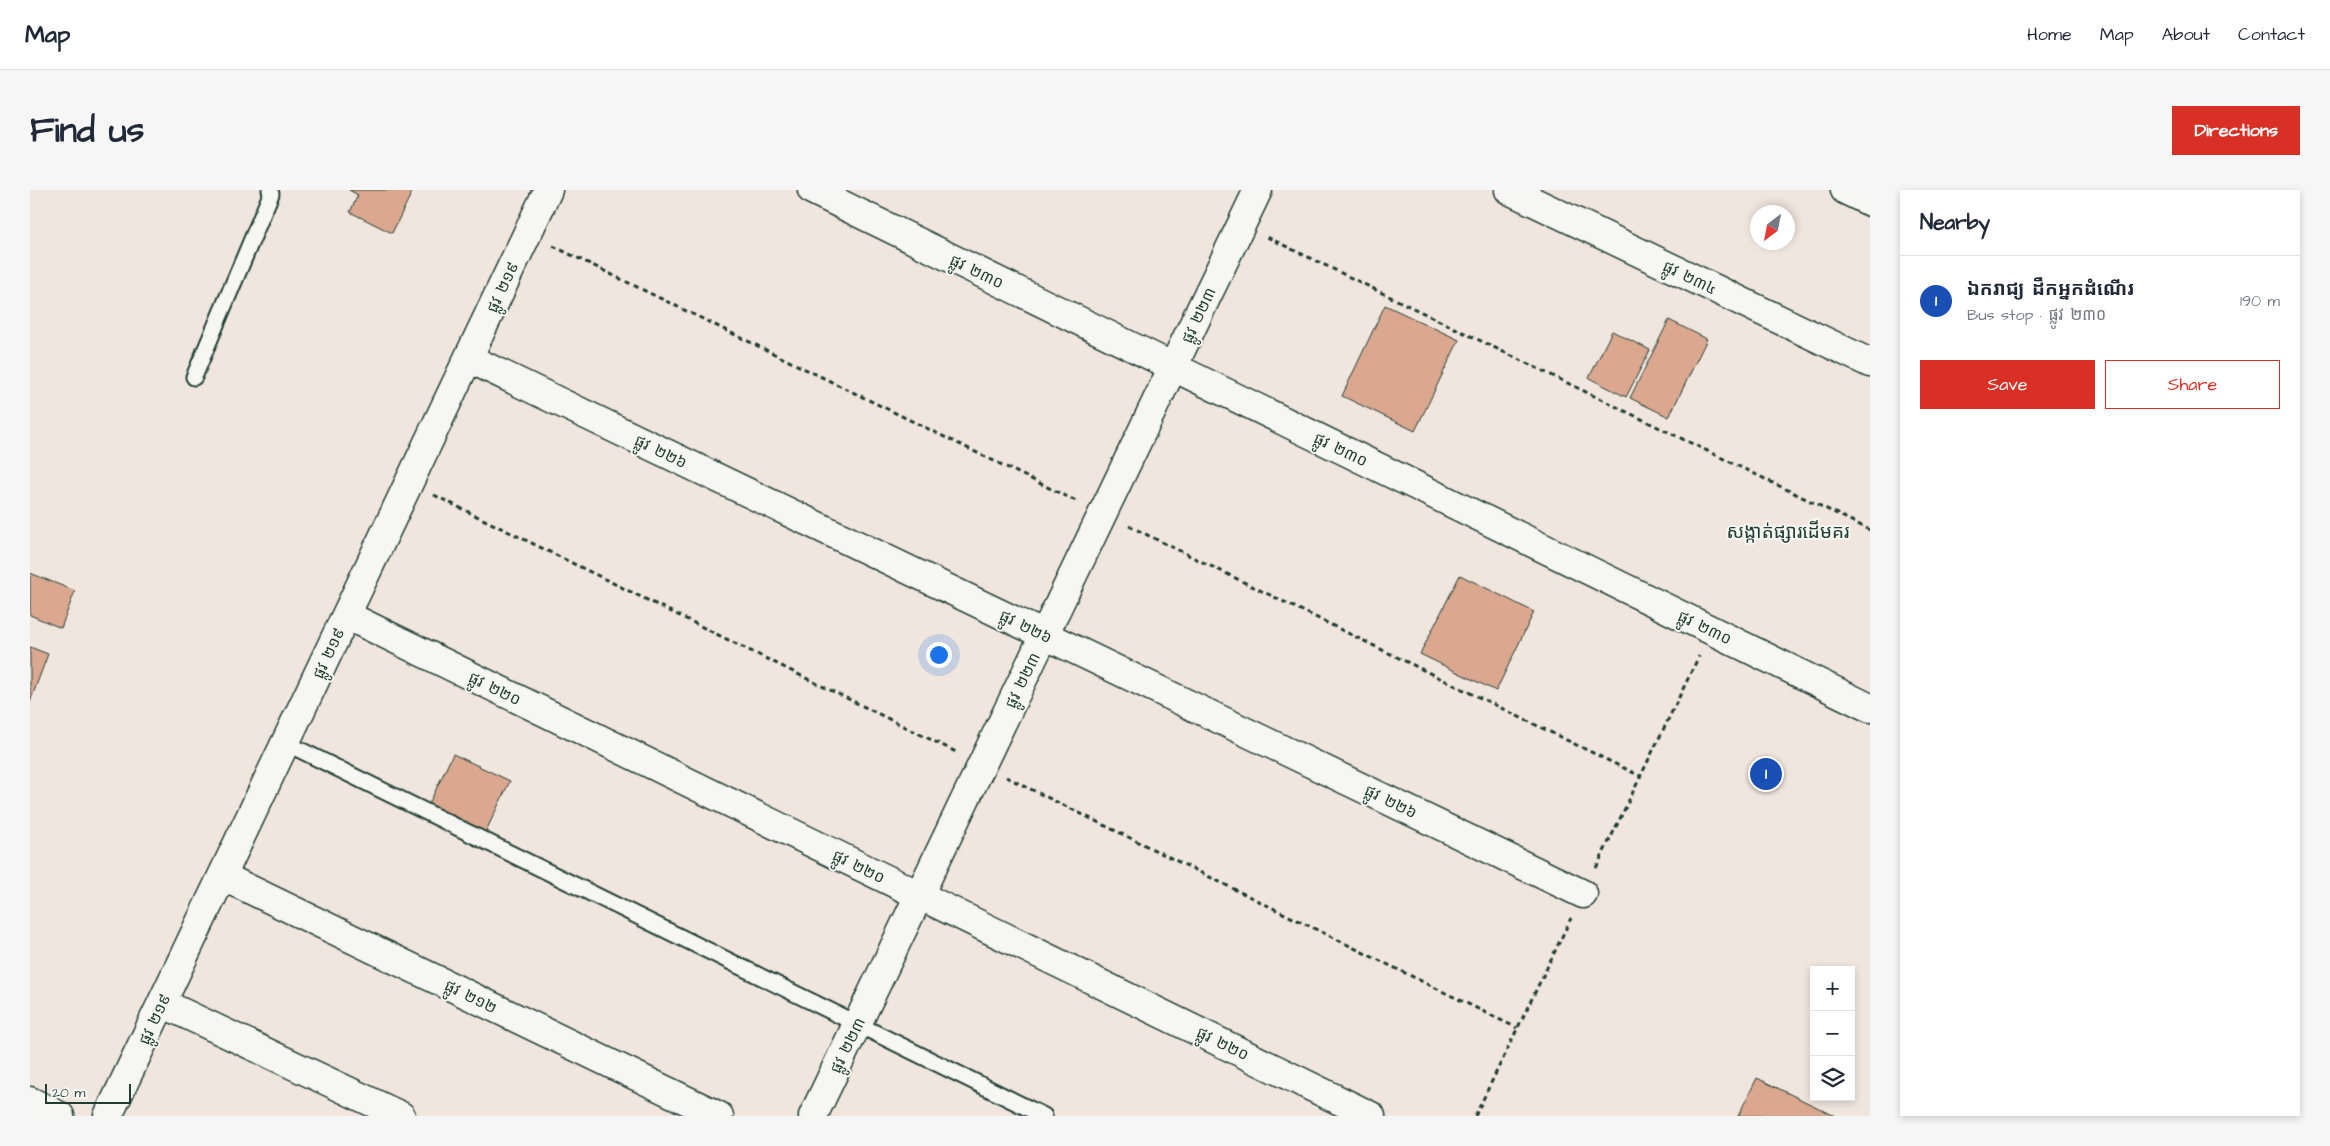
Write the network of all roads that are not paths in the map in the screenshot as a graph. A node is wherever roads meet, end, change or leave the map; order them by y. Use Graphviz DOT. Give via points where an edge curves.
graph roads {
  1 [pos="270,190"];
  2 [pos="548,190"];
  3 [pos="812,190"];
  4 [pos="1258,190"];
  5 [pos="1509,190"];
  6 [pos="1845,190"];
  7 [pos="1870,202"];
  8 [pos="468,358"];
  9 [pos="1870,363"];
  10 [pos="1174,367"];
  11 [pos="194,377"];
  12 [pos="346,615"];
  13 [pos="1044,634"];
  14 [pos="1870,708"];
  15 [pos="286,743"];
  16 [pos="222,876"];
  17 [pos="1583,894"];
  18 [pos="919,895"];
  19 [pos="162,1003"];
  20 [pos="857,1024"];
  21 [pos="30,1101"];
  22 [pos="60,1116"];
  23 [pos="108,1116"];
  24 [pos="401,1116"];
  25 [pos="719,1116"];
  26 [pos="813,1116"];
  27 [pos="1044,1116"];
  28 [pos="1372,1116"];
  1 -- 11 [label="lane"];
  2 -- 8 [label="street, ផ្លូវ ២១៩"];
  3 -- 10 [label="street, ផ្លូវ ២៣០"];
  4 -- 10 [label="street, ផ្លូវ ២២៣"];
  5 -- 9 [label="street, ផ្លូវ ២៣៤"];
  6 -- 7 [label="street"];
  8 -- 12 [label="street, ផ្លូវ ២១៩"];
  8 -- 13 [label="street, ផ្លូវ ២២៦"];
  10 -- 13 [label="street, ផ្លូវ ២២៣"];
  10 -- 14 [label="street, ផ្លូវ ២៣០"];
  12 -- 15 [label="street, ផ្លូវ ២១៩"];
  12 -- 18 [label="street, ផ្លូវ ២២០"];
  13 -- 17 [label="street, ផ្លូវ ២២៦"];
  13 -- 18 [label="street, ផ្លូវ ២២៣"];
  15 -- 16 [label="street, ផ្លូវ ២១៩"];
  15 -- 20 [label="lane"];
  16 -- 19 [label="street, ផ្លូវ ២១៩"];
  16 -- 25 [label="street, ផ្លូវ ២១២"];
  18 -- 20 [label="street, ផ្លូវ ២២៣"];
  18 -- 28 [label="street, ផ្លូវ ២២០"];
  19 -- 23 [label="street, ផ្លូវ ២១៩"];
  19 -- 24 [label="street"];
  20 -- 26 [label="street, ផ្លូវ ២២៣"];
  20 -- 27 [label="lane"];
  21 -- 22 [label="street"];
}
